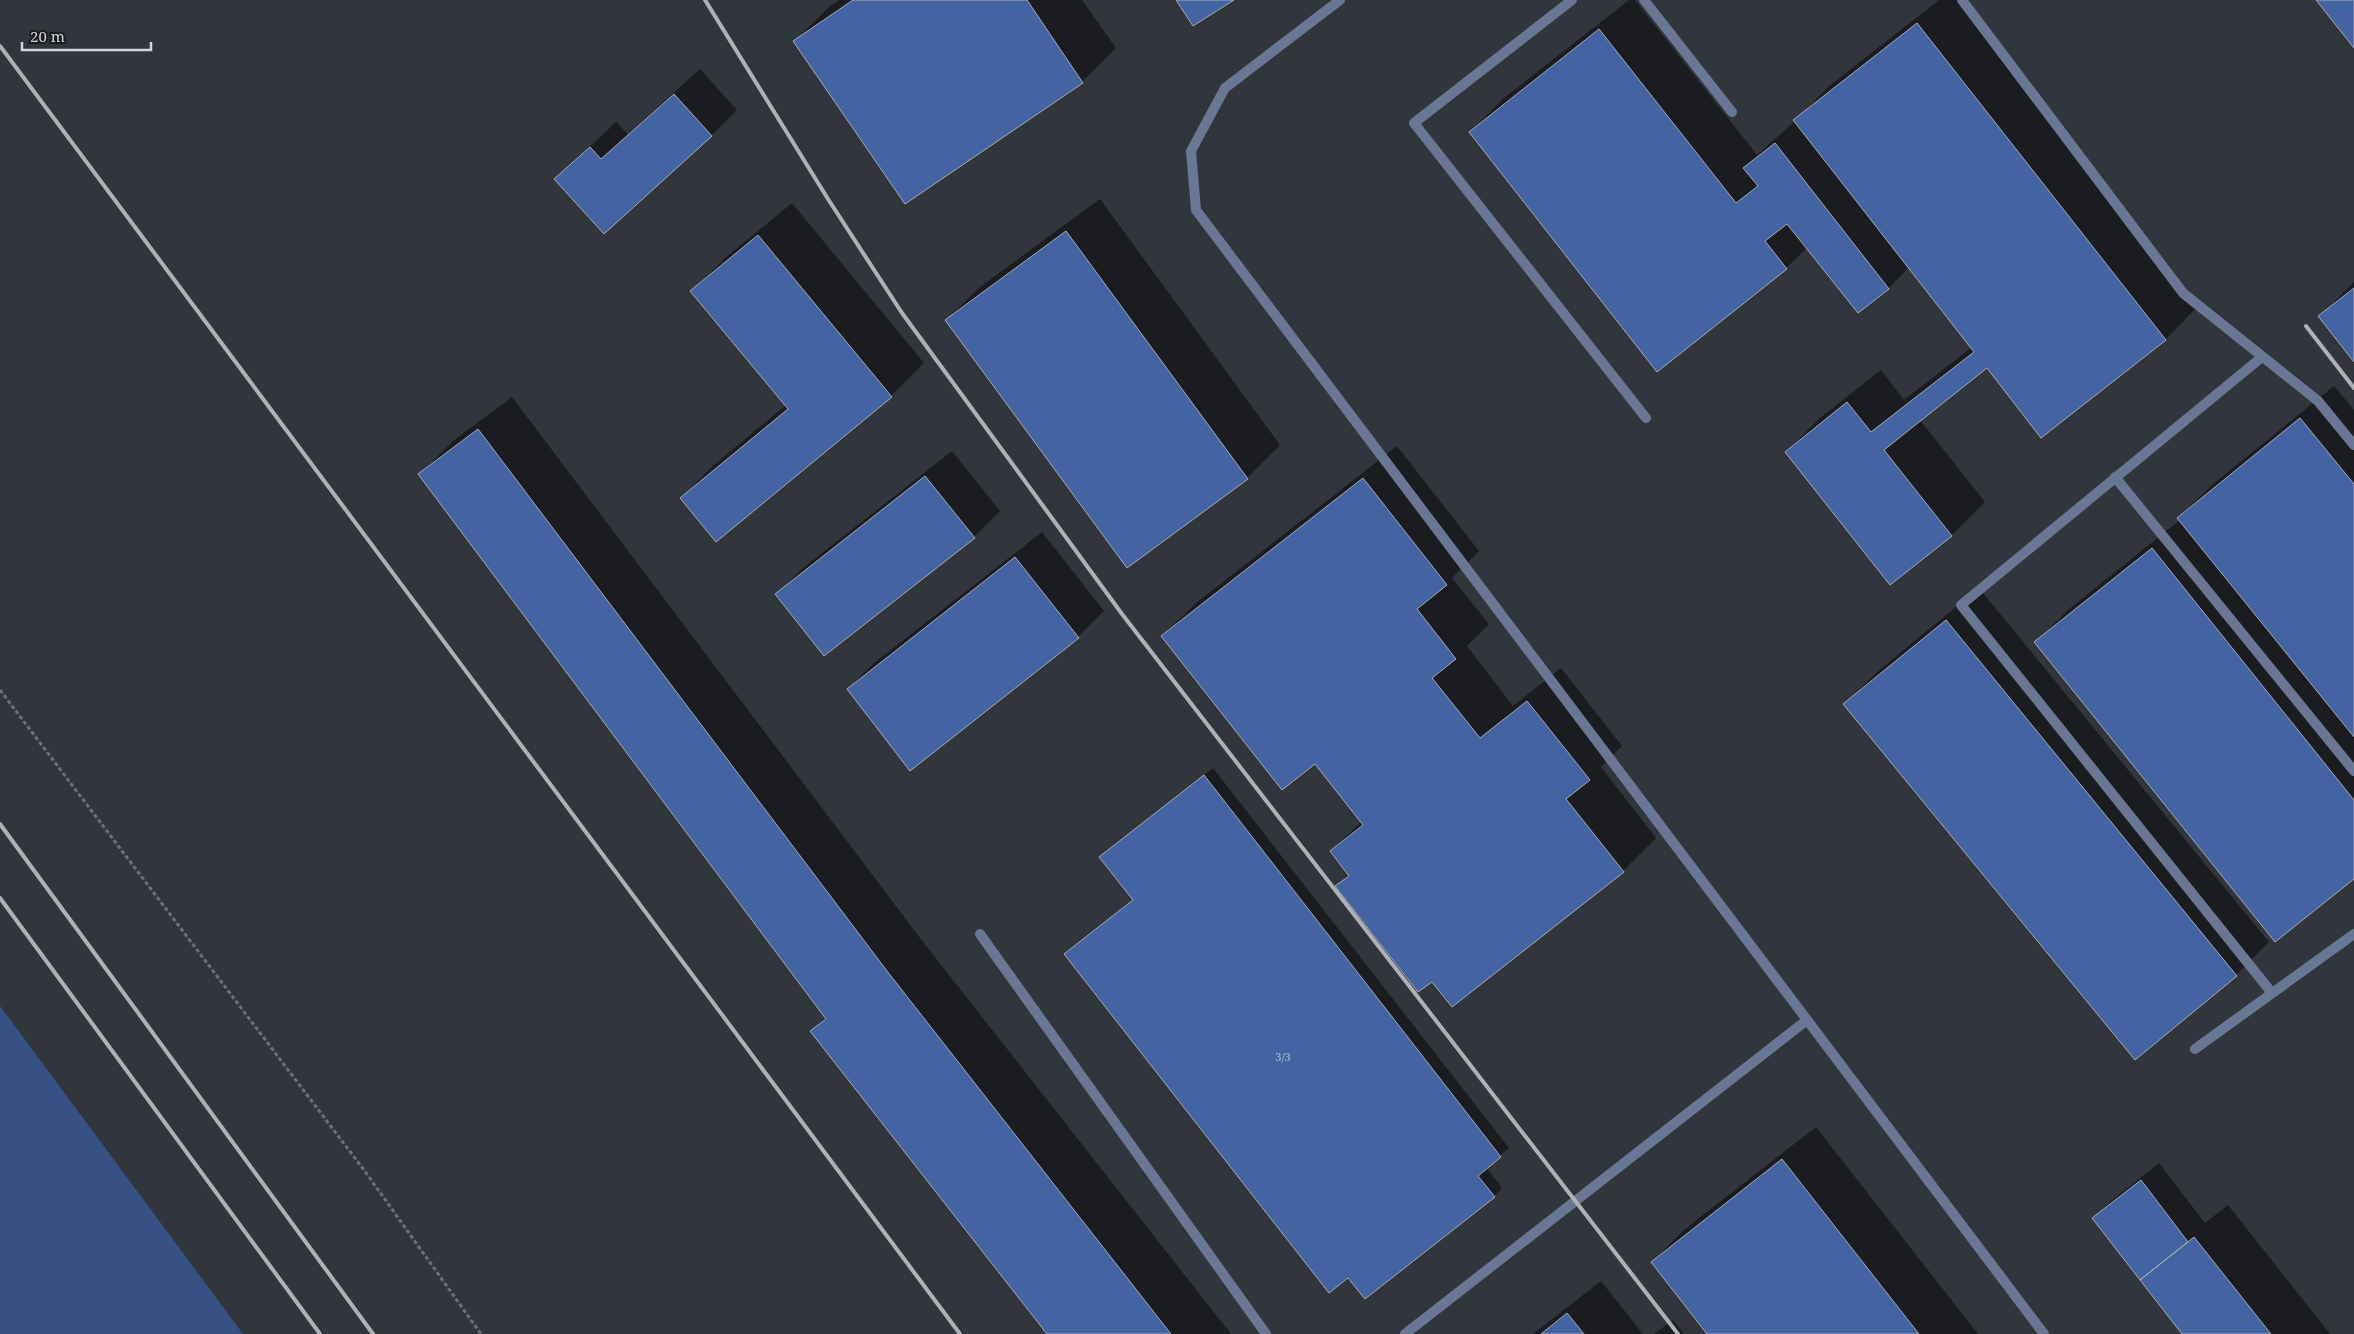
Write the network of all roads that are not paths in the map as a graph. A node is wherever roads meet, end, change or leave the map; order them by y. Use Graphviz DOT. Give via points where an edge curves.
graph roads {
  1 [pos="1340,0"];
  2 [pos="1572,0"];
  3 [pos="1644,0"];
  4 [pos="1962,0"];
  5 [pos="1732,112"];
  6 [pos="2262,357"];
  7 [pos="1646,418"];
  8 [pos="2354,445"];
  9 [pos="2115,477"];
  10 [pos="2354,771"];
  11 [pos="980,934"];
  12 [pos="2354,934"];
  13 [pos="2272,993"];
  14 [pos="1807,1020"];
  15 [pos="2196,1049"];
  16 [pos="1266,1334"];
  17 [pos="1405,1334"];
  18 [pos="2044,1334"];
  1 -- 14 [label="street" via="1225,88 1191,151 1196,210"];
  2 -- 7 [label="street" via="1414,124"];
  3 -- 5 [label="street"];
  4 -- 6 [label="street" via="2183,293"];
  6 -- 8 [label="street" via="2318,401"];
  6 -- 9 [label="street"];
  9 -- 10 [label="street"];
  9 -- 13 [label="street" via="1962,605"];
  11 -- 16 [label="street"];
  12 -- 13 [label="street"];
  13 -- 15 [label="street"];
  14 -- 17 [label="street"];
  14 -- 18 [label="street"];
}
